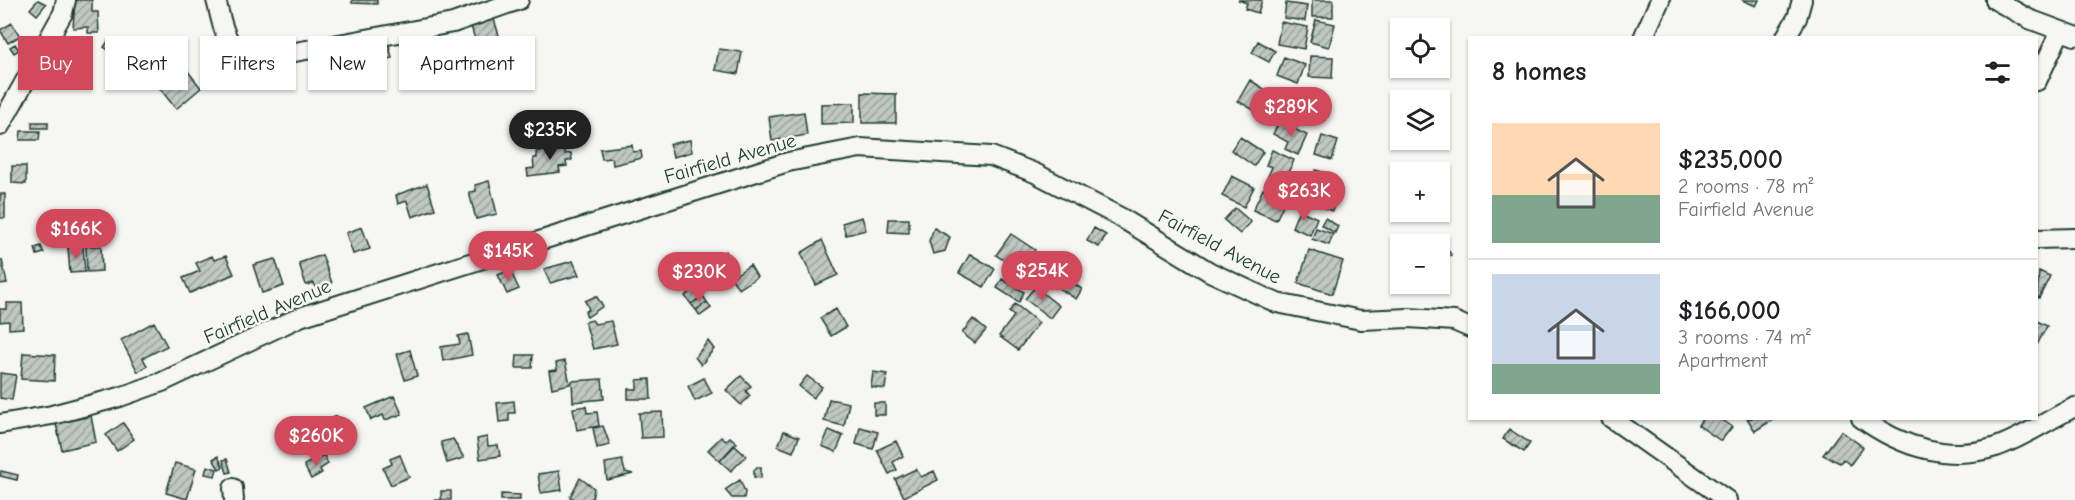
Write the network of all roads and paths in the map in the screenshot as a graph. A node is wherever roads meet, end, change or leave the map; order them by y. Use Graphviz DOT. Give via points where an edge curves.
graph roads {
  1 [pos="66,0"];
  2 [pos="216,0"];
  3 [pos="519,0"];
  4 [pos="1660,0"];
  5 [pos="1802,0"];
  6 [pos="1995,0"];
  7 [pos="2068,34"];
  8 [pos="1644,36"];
  9 [pos="1786,36"];
  10 [pos="2038,79"];
  11 [pos="0,126"];
  12 [pos="2075,238"];
  13 [pos="2038,239"];
  14 [pos="1468,327"];
  15 [pos="2075,407"];
  16 [pos="1614,420"];
  17 [pos="1865,420"];
  18 [pos="0,424"];
  19 [pos="1727,500"];
  1 -- 11 [label="street" via="63,13"];
  2 -- 3 [label="street" via="229,42 244,55 257,59 453,23"];
  4 -- 8 [label="street"];
  5 -- 9 [label="street"];
  6 -- 7 [label="street"];
  7 -- 10 [label="street"];
  12 -- 13 [label="street"];
  14 -- 18 [label="street, Fairfield Avenue" via="1454,321 1409,318 1361,320 1277,303 1210,272 1046,178 991,156 860,148 788,162 300,317 162,382 120,397"];
  15 -- 17 [label="street" via="1997,447 1961,453 1917,449"];
  16 -- 19 [label="street"];
}
